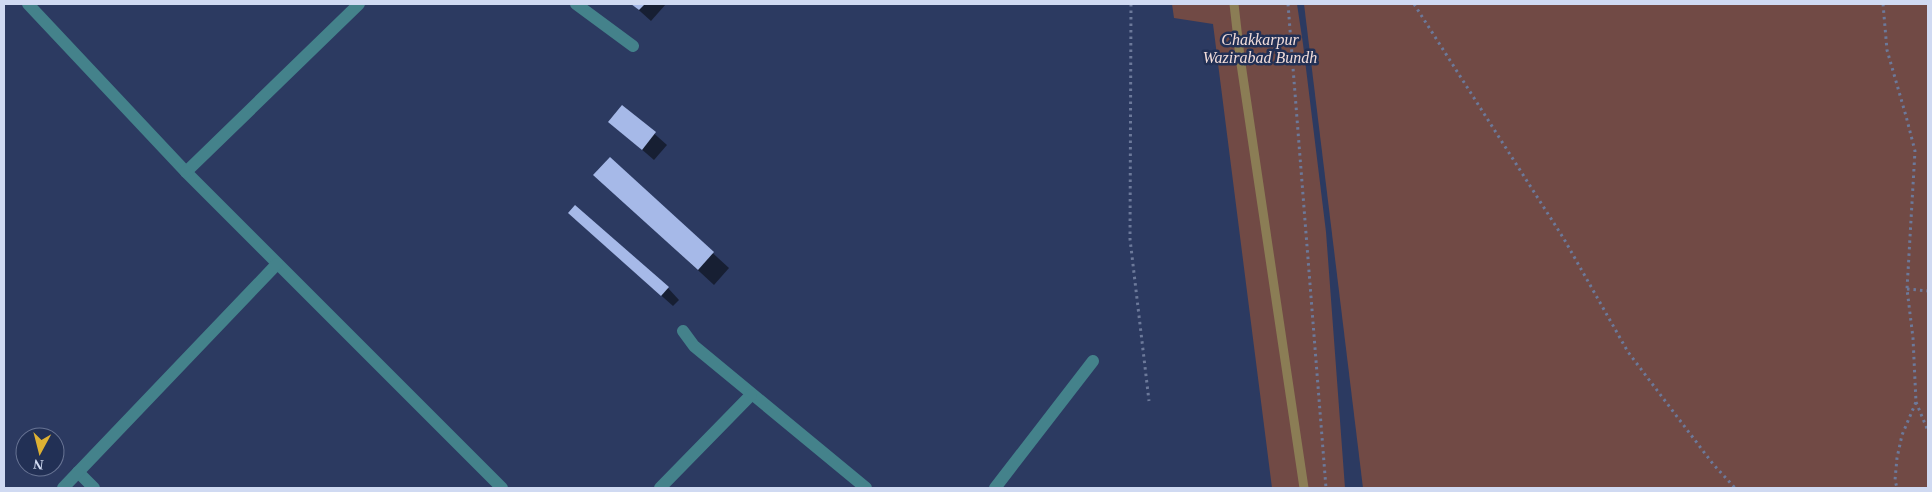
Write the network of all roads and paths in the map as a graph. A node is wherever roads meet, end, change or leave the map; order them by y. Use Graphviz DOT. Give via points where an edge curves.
graph roads {
  1 [pos="28,4"];
  2 [pos="359,4"];
  3 [pos="576,4"];
  4 [pos="1132,4"];
  5 [pos="1288,4"];
  6 [pos="1414,4"];
  7 [pos="1883,4"];
  8 [pos="633,46"];
  9 [pos="186,172"];
  10 [pos="277,264"];
  11 [pos="1906,289"];
  12 [pos="1928,291"];
  13 [pos="683,332"];
  14 [pos="1093,361"];
  15 [pos="751,395"];
  16 [pos="1149,401"];
  17 [pos="1916,402"];
  18 [pos="1928,431"];
  19 [pos="78,472"];
  20 [pos="63,488"];
  21 [pos="94,488"];
  22 [pos="502,488"];
  23 [pos="660,488"];
  24 [pos="866,488"];
  25 [pos="995,488"];
  26 [pos="1326,488"];
  27 [pos="1735,488"];
  28 [pos="1897,488"];
  1 -- 9 [label="street"];
  2 -- 9 [label="street"];
  3 -- 8 [label="street"];
  4 -- 16 [label="path" via="1130,239"];
  5 -- 26 [label="path"];
  6 -- 27 [label="path" via="1564,239 1628,352"];
  7 -- 11 [label="path" via="1887,50 1915,152"];
  9 -- 10 [label="street"];
  10 -- 19 [label="street"];
  10 -- 22 [label="street"];
  11 -- 12 [label="path"];
  11 -- 17 [label="path" via="1913,338"];
  13 -- 15 [label="street" via="694,346"];
  14 -- 25 [label="street"];
  15 -- 23 [label="street"];
  15 -- 24 [label="street"];
  17 -- 18 [label="path"];
  17 -- 28 [label="path" via="1902,435 1897,458"];
  19 -- 20 [label="street"];
  19 -- 21 [label="street"];
}
